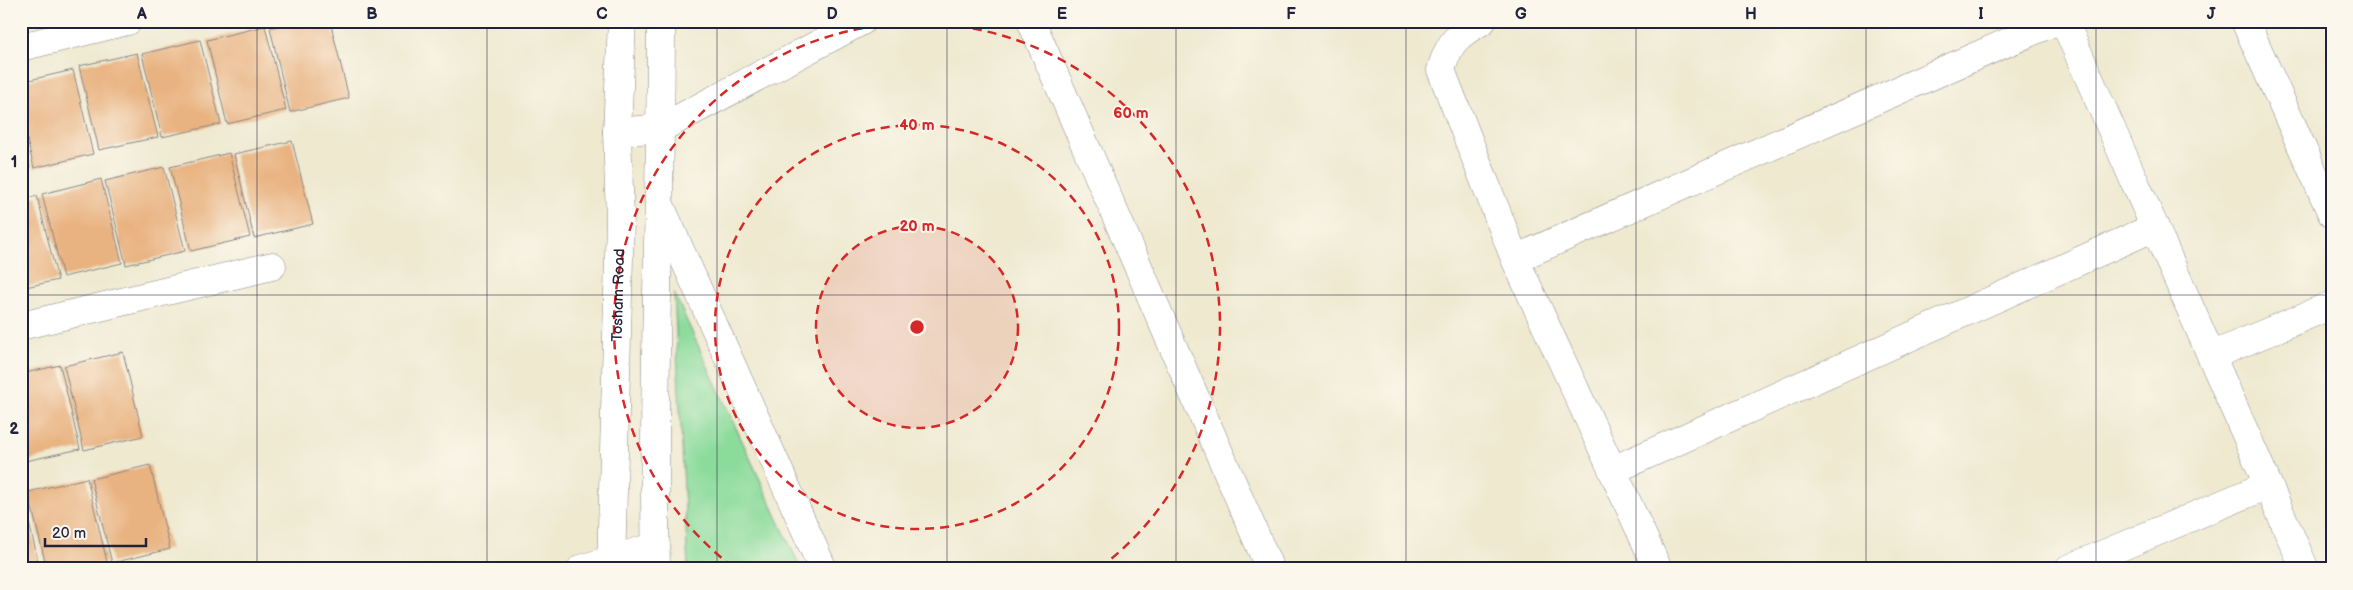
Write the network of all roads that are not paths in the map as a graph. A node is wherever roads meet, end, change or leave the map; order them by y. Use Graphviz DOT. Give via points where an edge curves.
graph roads {
  1 [pos="128,21"];
  2 [pos="622,21"];
  3 [pos="661,21"];
  4 [pos="862,21"];
  5 [pos="1031,21"];
  6 [pos="1482,21"];
  7 [pos="2056,21"];
  8 [pos="2064,21"];
  9 [pos="2245,21"];
  10 [pos="68,28"];
  11 [pos="21,46"];
  12 [pos="661,128"];
  13 [pos="617,132"];
  14 [pos="660,205"];
  15 [pos="2332,214"];
  16 [pos="2154,226"];
  17 [pos="1516,260"];
  18 [pos="272,266"];
  19 [pos="2332,305"];
  20 [pos="21,326"];
  21 [pos="2211,356"];
  22 [pos="1612,470"];
  23 [pos="2268,484"];
  24 [pos="656,557"];
  25 [pos="610,564"];
  26 [pos="581,569"];
  27 [pos="823,569"];
  28 [pos="1270,569"];
  29 [pos="1658,569"];
  30 [pos="2068,569"];
  31 [pos="2304,569"];
  1 -- 10 [label="street"];
  2 -- 13 [label="street, Tosham Road"];
  3 -- 12 [label="street"];
  4 -- 12 [label="street"];
  5 -- 28 [label="street"];
  6 -- 17 [label="street" via="1462,32 1447,49 1441,70"];
  7 -- 17 [label="street"];
  8 -- 16 [label="street"];
  9 -- 15 [label="street"];
  10 -- 11 [label="street"];
  12 -- 13 [label="street"];
  12 -- 14 [label="street"];
  13 -- 25 [label="street, Tosham Road" via="620,218"];
  14 -- 24 [label="street" via="654,479"];
  14 -- 27 [label="street"];
  16 -- 21 [label="street"];
  16 -- 22 [label="street"];
  17 -- 22 [label="street"];
  18 -- 20 [label="street"];
  19 -- 21 [label="street"];
  21 -- 23 [label="street"];
  22 -- 29 [label="street"];
  23 -- 30 [label="street"];
  23 -- 31 [label="street"];
  24 -- 25 [label="street"];
  25 -- 26 [label="street"];
}
